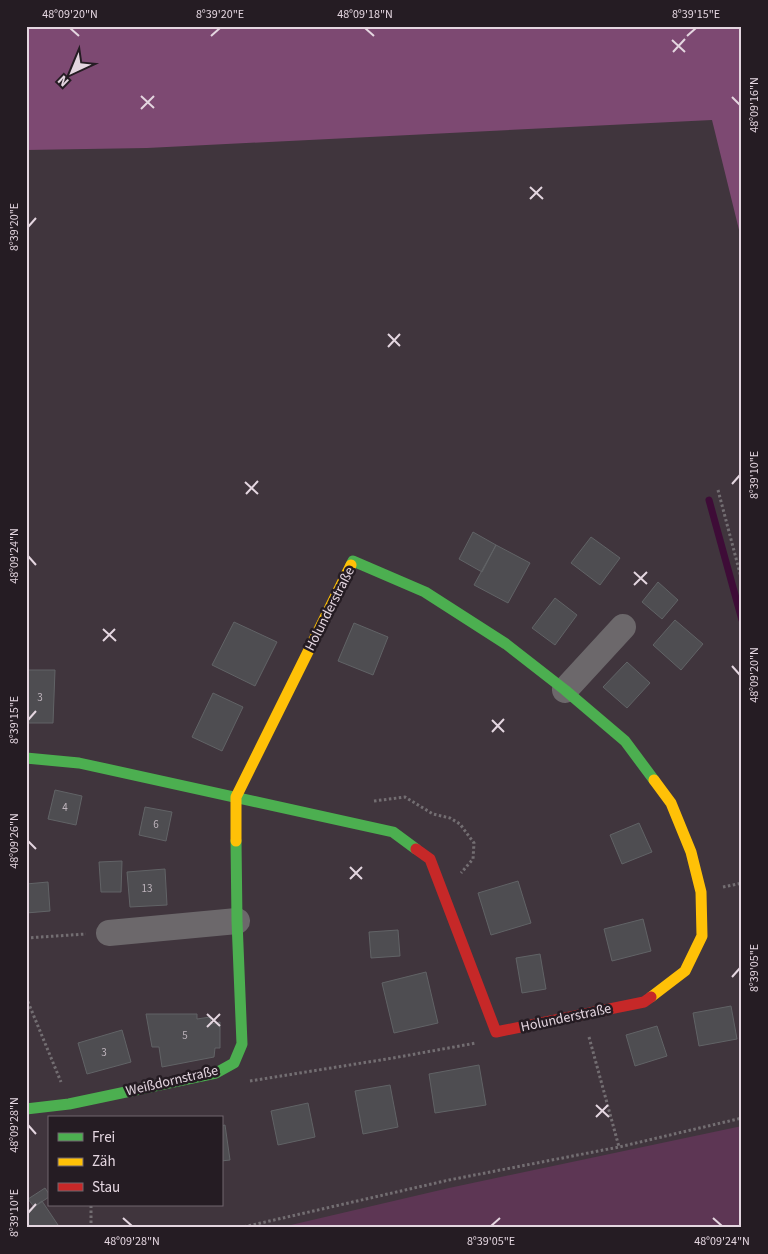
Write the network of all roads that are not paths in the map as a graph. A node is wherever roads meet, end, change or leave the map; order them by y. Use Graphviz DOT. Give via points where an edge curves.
graph roads {
  1 [pos="624,627"];
  2 [pos="565,690"];
  3 [pos="26,758"];
  4 [pos="236,797"];
  5 [pos="237,921"];
  6 [pos="109,933"];
  7 [pos="26,1109"];
  1 -- 2 [label="street"];
  2 -- 4 [label="street, Holunderstraße" via="506,644 425,592 352,561"];
  2 -- 4 [label="street, Holunderstraße" via="624,741 671,803 691,852 701,892 702,936 685,971 644,1002 496,1032 430,859 393,832"];
  3 -- 4 [label="street" via="80,763"];
  4 -- 5 [label="street, Weißdornstraße"];
  5 -- 6 [label="street"];
  5 -- 7 [label="street, Weißdornstraße" via="242,1044 234,1063 216,1073 69,1104"];
}
